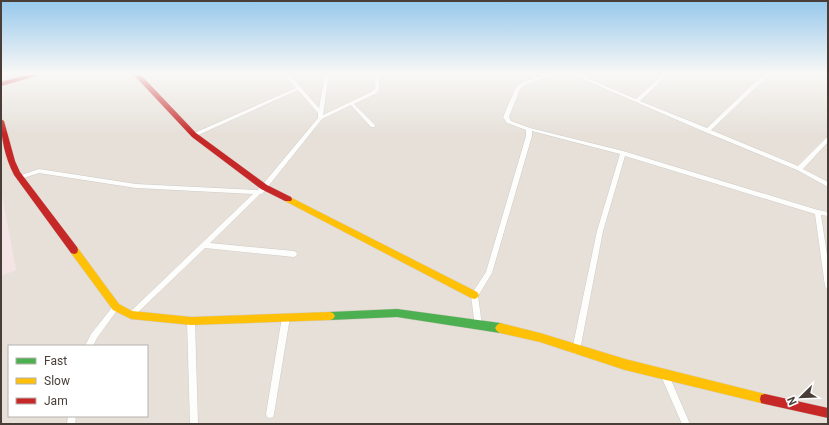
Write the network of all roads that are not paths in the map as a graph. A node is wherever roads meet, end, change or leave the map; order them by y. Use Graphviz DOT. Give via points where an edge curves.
graph roads {
  1 [pos="155,94"];
  2 [pos="284,94"];
  3 [pos="302,94"];
  4 [pos="324,94"];
  5 [pos="371,94"];
  6 [pos="516,94"];
  7 [pos="619,94"];
  8 [pos="644,94"];
  9 [pos="746,94"];
  10 [pos="636,101"];
  11 [pos="351,103"];
  12 [pos="321,116"];
  13 [pos="1,121"];
  14 [pos="373,126"];
  15 [pos="529,129"];
  16 [pos="707,131"];
  17 [pos="194,135"];
  18 [pos="828,139"];
  19 [pos="623,153"];
  20 [pos="798,169"];
  21 [pos="20,177"];
  22 [pos="828,185"];
  23 [pos="262,190"];
  24 [pos="818,212"];
  25 [pos="828,214"];
  26 [pos="204,245"];
  27 [pos="294,254"];
  28 [pos="828,286"];
  29 [pos="474,295"];
  30 [pos="116,307"];
  31 [pos="131,315"];
  32 [pos="286,317"];
  33 [pos="191,321"];
  34 [pos="478,325"];
  35 [pos="90,345"];
  36 [pos="576,350"];
  37 [pos="664,376"];
  38 [pos="828,413"];
  39 [pos="270,414"];
  40 [pos="194,424"];
  41 [pos="686,424"];
  1 -- 17 [label="street"];
  2 -- 17 [label="street"];
  3 -- 12 [label="street"];
  4 -- 12 [label="street"];
  5 -- 11 [label="street"];
  6 -- 15 [label="street" via="506,117 509,122"];
  7 -- 10 [label="street"];
  8 -- 10 [label="street"];
  9 -- 16 [label="street"];
  10 -- 16 [label="street"];
  11 -- 12 [label="street"];
  11 -- 14 [label="street"];
  12 -- 23 [label="street"];
  13 -- 21 [label="street" via="11,161"];
  15 -- 19 [label="street"];
  15 -- 29 [label="street" via="489,273"];
  16 -- 20 [label="street"];
  17 -- 23 [label="street"];
  18 -- 20 [label="street"];
  19 -- 24 [label="street"];
  19 -- 36 [label="street" via="600,231"];
  20 -- 22 [label="street"];
  21 -- 23 [label="street" via="39,171 136,186"];
  21 -- 30 [label="street"];
  23 -- 26 [label="street"];
  23 -- 29 [label="street"];
  24 -- 25 [label="street"];
  24 -- 28 [label="street"];
  26 -- 27 [label="street"];
  26 -- 31 [label="street"];
  29 -- 34 [label="street"];
  30 -- 31 [label="street"];
  30 -- 35 [label="street" via="94,336"];
  31 -- 33 [label="street"];
  32 -- 33 [label="street"];
  32 -- 34 [label="street" via="397,313"];
  32 -- 39 [label="street"];
  33 -- 40 [label="street"];
  34 -- 36 [label="street" via="525,332"];
  36 -- 37 [label="street"];
  37 -- 38 [label="street"];
  37 -- 41 [label="street"];
}
